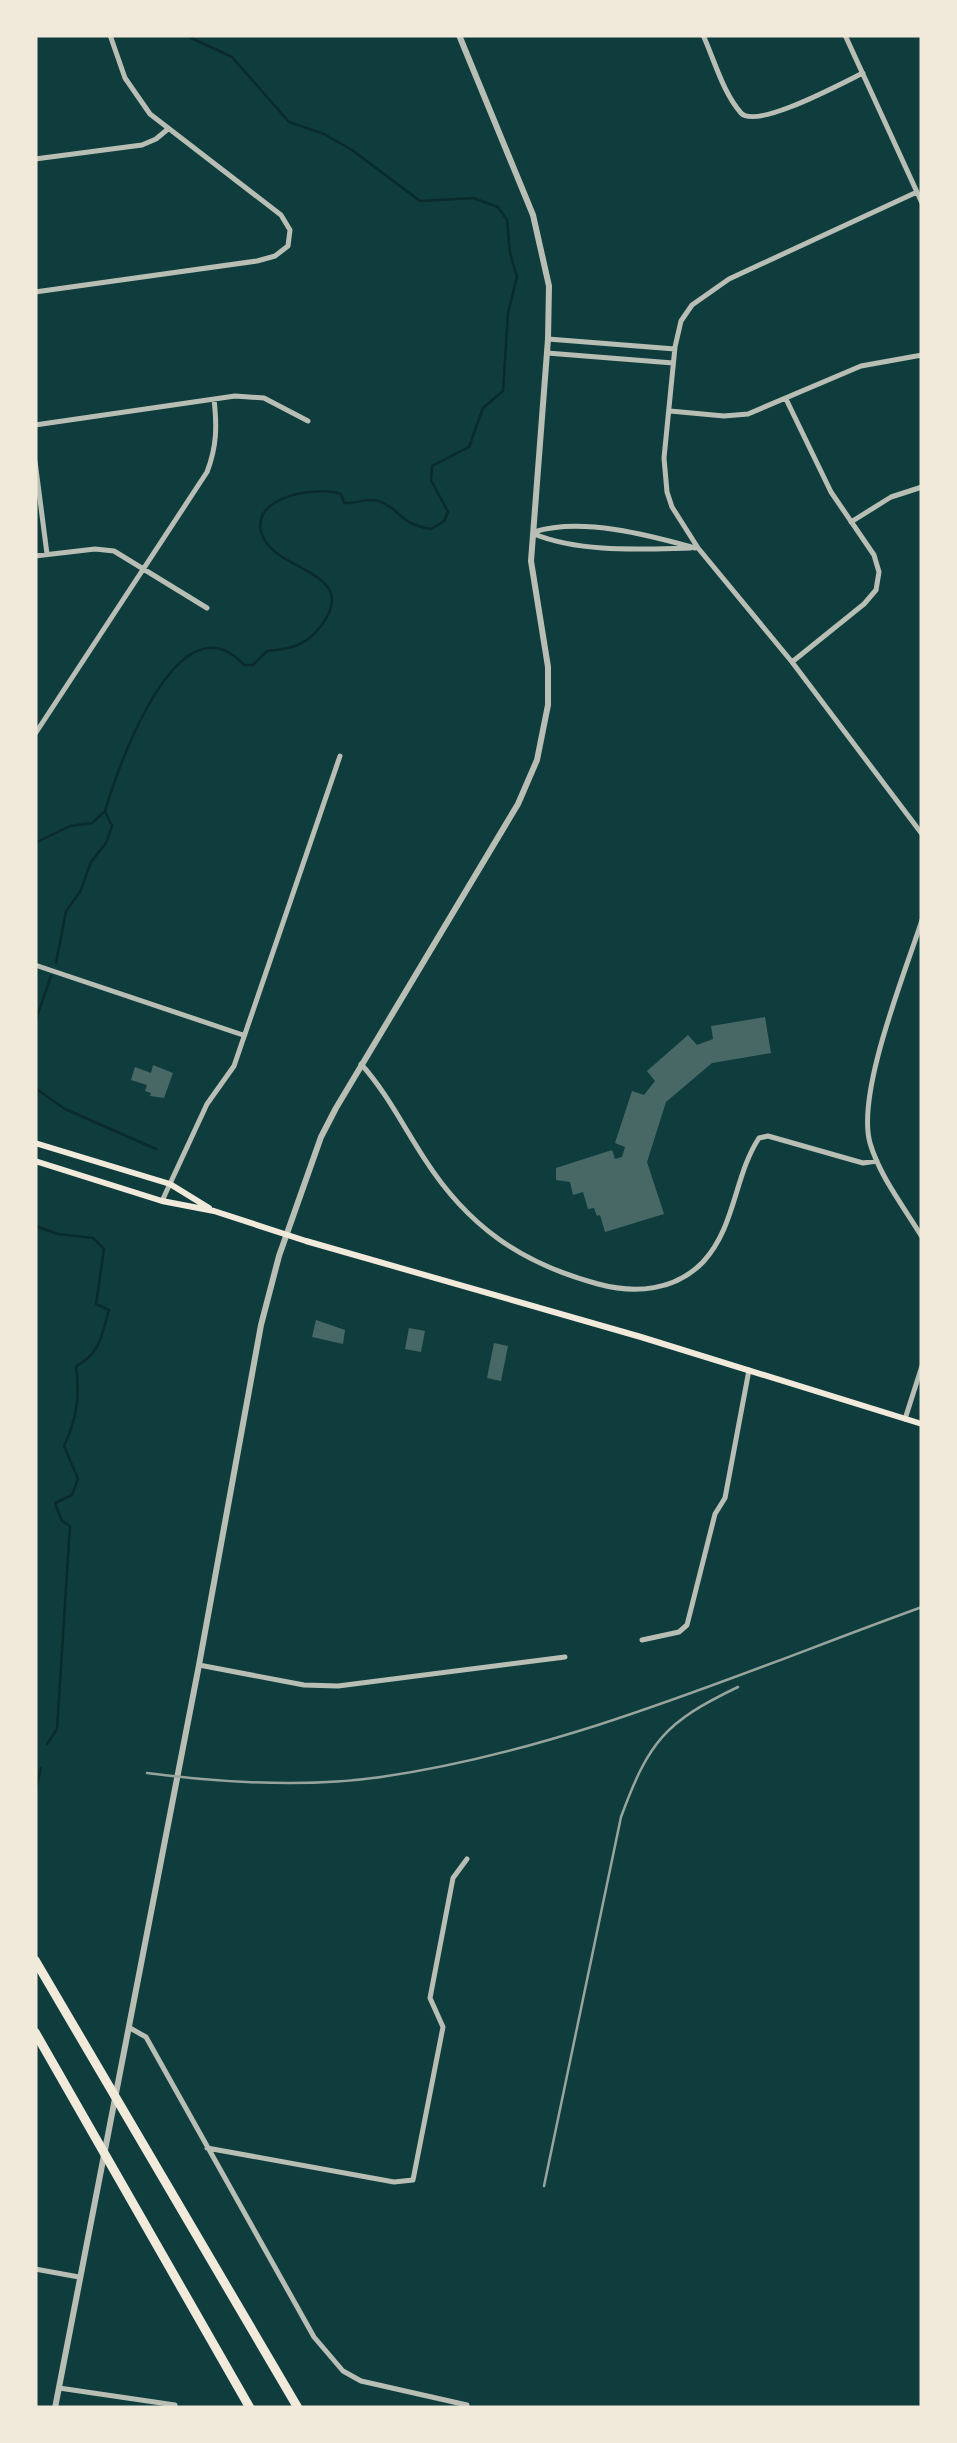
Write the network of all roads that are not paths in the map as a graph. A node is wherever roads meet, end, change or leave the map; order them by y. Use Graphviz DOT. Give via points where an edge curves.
graph roads {
  1 [pos="110,35"];
  2 [pos="459,35"];
  3 [pos="704,35"];
  4 [pos="845,35"];
  5 [pos="863,73"];
  6 [pos="168,129"];
  7 [pos="35,159"];
  8 [pos="918,192"];
  9 [pos="922,203"];
  10 [pos="35,292"];
  11 [pos="548,339"];
  12 [pos="675,349"];
  13 [pos="547,354"];
  14 [pos="922,354"];
  15 [pos="673,363"];
  16 [pos="786,398"];
  17 [pos="214,399"];
  18 [pos="670,412"];
  19 [pos="308,422"];
  20 [pos="35,425"];
  21 [pos="35,461"];
  22 [pos="922,486"];
  23 [pos="850,522"];
  24 [pos="532,532"];
  25 [pos="698,548"];
  26 [pos="48,554"];
  27 [pos="35,556"];
  28 [pos="144,568"];
  29 [pos="208,608"];
  30 [pos="792,662"];
  31 [pos="35,734"];
  32 [pos="340,756"];
  33 [pos="922,834"];
  34 [pos="922,920"];
  35 [pos="35,965"];
  36 [pos="244,1035"];
  37 [pos="361,1064"];
  38 [pos="35,1143"];
  39 [pos="35,1161"];
  40 [pos="877,1162"];
  41 [pos="170,1184"];
  42 [pos="162,1201"];
  43 [pos="214,1211"];
  44 [pos="289,1236"];
  45 [pos="922,1237"];
  46 [pos="922,1366"];
  47 [pos="748,1370"];
  48 [pos="904,1419"];
  49 [pos="922,1424"];
  50 [pos="642,1640"];
  51 [pos="565,1657"];
  52 [pos="199,1665"];
  53 [pos="468,1859"];
  54 [pos="35,1960"];
  55 [pos="127,2027"];
  56 [pos="35,2032"];
  57 [pos="208,2148"];
  58 [pos="35,2269"];
  59 [pos="79,2277"];
  60 [pos="59,2388"];
  61 [pos="175,2405"];
  62 [pos="467,2405"];
  63 [pos="55,2408"];
  64 [pos="250,2408"];
  65 [pos="298,2408"];
  1 -- 6 [label="street" via="136,97"];
  2 -- 11 [label="street" via="537,228 548,286"];
  3 -- 5 [label="street" via="748,118 771,115"];
  4 -- 5 [label="street"];
  5 -- 8 [label="street"];
  6 -- 7 [label="street" via="142,144"];
  6 -- 10 [label="street" via="281,215 290,230 288,246 266,259"];
  8 -- 9 [label="street"];
  8 -- 12 [label="street" via="708,290 681,321"];
  11 -- 12 [label="street"];
  11 -- 13 [label="street"];
  12 -- 15 [label="street"];
  13 -- 15 [label="street"];
  13 -- 24 [label="street"];
  14 -- 16 [label="street" via="861,366"];
  15 -- 18 [label="street"];
  16 -- 18 [label="street" via="724,416"];
  16 -- 23 [label="street"];
  17 -- 19 [label="street" via="264,398"];
  17 -- 20 [label="street"];
  17 -- 28 [label="street" via="217,434 207,472"];
  18 -- 25 [label="street" via="667,492"];
  21 -- 26 [label="street"];
  22 -- 23 [label="street"];
  23 -- 30 [label="street" via="878,564 876,590"];
  24 -- 25 [label="street" via="553,542"];
  24 -- 25 [label="street" via="552,526 640,532"];
  24 -- 37 [label="street" via="549,688 537,760 510,818"];
  25 -- 30 [label="street"];
  26 -- 27 [label="street"];
  26 -- 28 [label="street" via="104,548"];
  28 -- 29 [label="street"];
  28 -- 31 [label="street"];
  30 -- 33 [label="street"];
  32 -- 36 [label="street"];
  34 -- 40 [label="street" via="872,1076 866,1112"];
  35 -- 36 [label="street"];
  36 -- 41 [label="street"];
  37 -- 40 [label="street" via="440,1180 488,1232 560,1274 627,1290 673,1282 707,1258 724,1232 759,1138"];
  37 -- 44 [label="street" via="321,1137"];
  38 -- 41 [label="main road"];
  39 -- 42 [label="main road"];
  40 -- 45 [label="street"];
  41 -- 42 [label="street"];
  41 -- 43 [label="main road"];
  42 -- 43 [label="main road"];
  43 -- 44 [label="main road"];
  44 -- 47 [label="main road"];
  44 -- 52 [label="street" via="261,1325"];
  46 -- 48 [label="street"];
  47 -- 48 [label="main road"];
  47 -- 50 [label="street" via="725,1498 715,1514 687,1626"];
  48 -- 49 [label="main road"];
  51 -- 52 [label="street" via="338,1686"];
  52 -- 55 [label="street"];
  53 -- 57 [label="street" via="454,1878 430,1998 443,2026 412,2180"];
  54 -- 65 [label="highway"];
  55 -- 57 [label="street" via="146,2037"];
  55 -- 59 [label="street"];
  56 -- 64 [label="highway"];
  57 -- 62 [label="street" via="330,2358 361,2381"];
  58 -- 59 [label="street"];
  59 -- 60 [label="street"];
  60 -- 61 [label="street"];
  60 -- 63 [label="street"];
}
